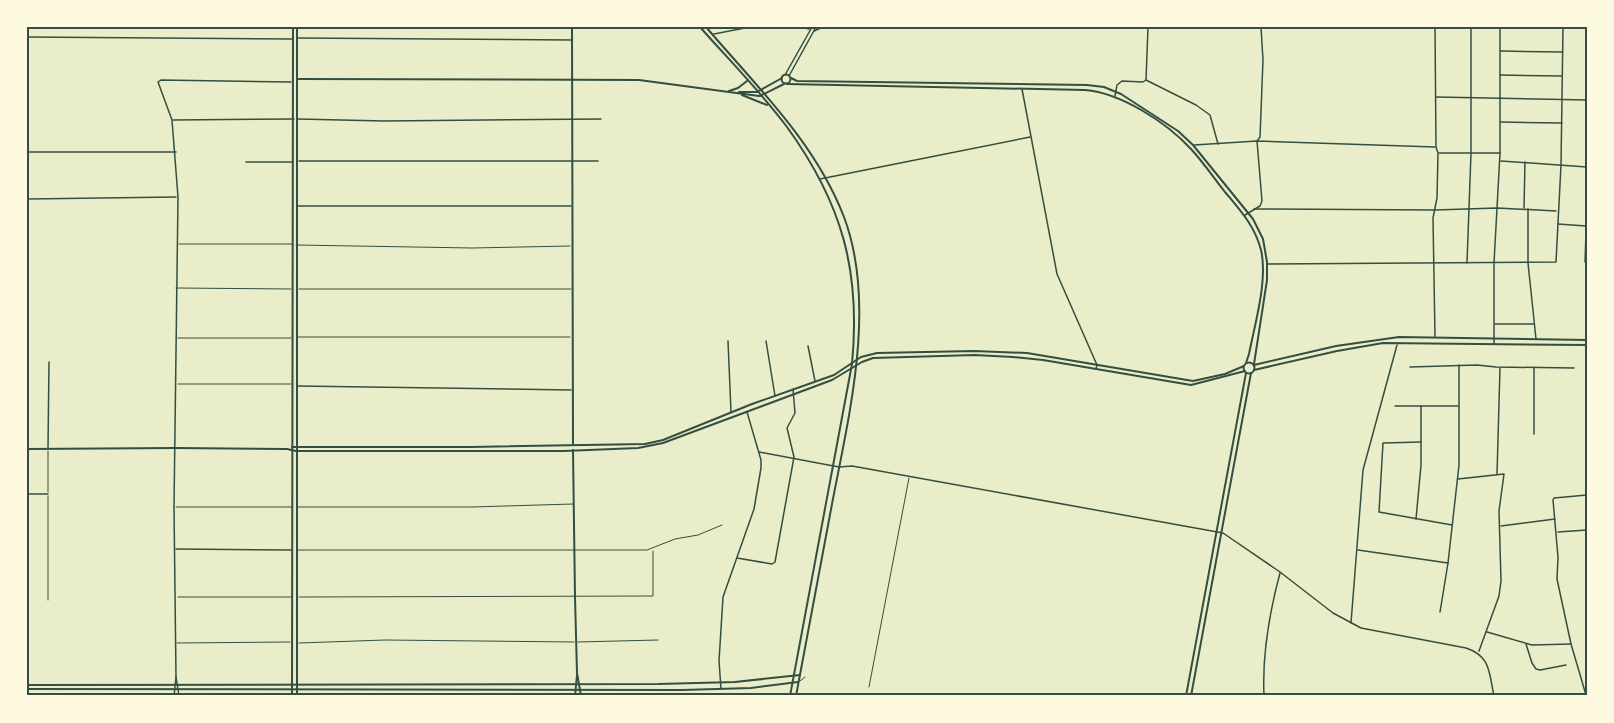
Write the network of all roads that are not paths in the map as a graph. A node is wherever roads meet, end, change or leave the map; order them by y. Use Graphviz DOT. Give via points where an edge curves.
graph roads {
  1 [pos="293,27"];
  2 [pos="297,27"];
  3 [pos="572,27"];
  4 [pos="700,27"];
  5 [pos="706,27"];
  6 [pos="750,27"];
  7 [pos="801,27"];
  8 [pos="816,27"];
  9 [pos="823,27"];
  10 [pos="1148,27"];
  11 [pos="1261,27"];
  12 [pos="1435,27"];
  13 [pos="1471,27"];
  14 [pos="1500,27"];
  15 [pos="1563,27"];
  16 [pos="811,28"];
  17 [pos="814,32"];
  18 [pos="713,35"];
  19 [pos="27,37"];
  20 [pos="293,38"];
  21 [pos="298,38"];
  22 [pos="572,40"];
  23 [pos="1500,51"];
  24 [pos="1563,52"];
  25 [pos="1500,75"];
  26 [pos="783,76"];
  27 [pos="1563,76"];
  28 [pos="790,77"];
  29 [pos="298,79"];
  30 [pos="572,79"];
  31 [pos="1146,80"];
  32 [pos="747,81"];
  33 [pos="294,82"];
  34 [pos="786,84"];
  35 [pos="1022,88"];
  36 [pos="761,89"];
  37 [pos="729,90"];
  38 [pos="736,92"];
  39 [pos="757,92"];
  40 [pos="1116,92"];
  41 [pos="765,93"];
  42 [pos="742,94"];
  43 [pos="760,96"];
  44 [pos="1115,96"];
  45 [pos="1435,97"];
  46 [pos="1470,98"];
  47 [pos="1499,98"];
  48 [pos="1562,99"];
  49 [pos="1587,100"];
  50 [pos="768,105"];
  51 [pos="296,119"];
  52 [pos="601,119"];
  53 [pos="172,120"];
  54 [pos="572,120"];
  55 [pos="1500,122"];
  56 [pos="1562,123"];
  57 [pos="1031,137"];
  58 [pos="1257,141"];
  59 [pos="1218,144"];
  60 [pos="1193,145"];
  61 [pos="1436,147"];
  62 [pos="27,152"];
  63 [pos="176,152"];
  64 [pos="1438,153"];
  65 [pos="1471,153"];
  66 [pos="1500,153"];
  67 [pos="298,161"];
  68 [pos="573,161"];
  69 [pos="598,161"];
  70 [pos="246,162"];
  71 [pos="294,162"];
  72 [pos="1500,162"];
  73 [pos="1525,162"];
  74 [pos="1561,165"];
  75 [pos="1587,167"];
  76 [pos="826,178"];
  77 [pos="819,180"];
  78 [pos="178,197"];
  79 [pos="27,199"];
  80 [pos="1587,204"];
  81 [pos="297,206"];
  82 [pos="571,206"];
  83 [pos="1468,208"];
  84 [pos="1497,208"];
  85 [pos="1254,209"];
  86 [pos="1524,209"];
  87 [pos="1528,209"];
  88 [pos="1435,210"];
  89 [pos="1558,211"];
  90 [pos="1248,212"];
  91 [pos="1244,215"];
  92 [pos="1557,224"];
  93 [pos="1586,227"];
  94 [pos="850,238"];
  95 [pos="845,240"];
  96 [pos="177,244"];
  97 [pos="294,244"];
  98 [pos="572,246"];
  99 [pos="1585,262"];
  100 [pos="1467,263"];
  101 [pos="1494,263"];
  102 [pos="1528,263"];
  103 [pos="1267,264"];
  104 [pos="1434,264"];
  105 [pos="294,271"];
  106 [pos="176,288"];
  107 [pos="292,289"];
  108 [pos="297,289"];
  109 [pos="572,289"];
  110 [pos="1261,289"];
  111 [pos="1266,290"];
  112 [pos="1494,324"];
  113 [pos="1534,324"];
  114 [pos="296,337"];
  115 [pos="574,337"];
  116 [pos="176,338"];
  117 [pos="292,338"];
  118 [pos="1435,338"];
  119 [pos="1494,339"];
  120 [pos="1536,339"];
  121 [pos="1587,340"];
  122 [pos="728,341"];
  123 [pos="766,341"];
  124 [pos="1397,342"];
  125 [pos="1494,344"];
  126 [pos="1587,345"];
  127 [pos="808,346"];
  128 [pos="856,360"];
  129 [pos="49,362"];
  130 [pos="854,364"];
  131 [pos="1245,364"];
  132 [pos="1096,365"];
  133 [pos="1254,365"];
  134 [pos="1459,365"];
  135 [pos="1410,367"];
  136 [pos="1500,367"];
  137 [pos="1534,368"];
  138 [pos="1574,368"];
  139 [pos="851,369"];
  140 [pos="1096,369"];
  141 [pos="1253,371"];
  142 [pos="1246,372"];
  143 [pos="815,382"];
  144 [pos="1194,383"];
  145 [pos="176,384"];
  146 [pos="292,384"];
  147 [pos="296,386"];
  148 [pos="573,390"];
  149 [pos="794,391"];
  150 [pos="775,396"];
  151 [pos="752,404"];
  152 [pos="1395,406"];
  153 [pos="1421,406"];
  154 [pos="1458,406"];
  155 [pos="754,408"];
  156 [pos="747,411"];
  157 [pos="731,413"];
  158 [pos="692,431"];
  159 [pos="1534,434"];
  160 [pos="1421,442"];
  161 [pos="653,444"];
  162 [pos="573,445"];
  163 [pos="175,448"];
  164 [pos="27,449"];
  165 [pos="48,449"];
  166 [pos="292,449"];
  167 [pos="296,449"];
  168 [pos="573,450"];
  169 [pos="759,452"];
  170 [pos="794,457"];
  171 [pos="833,465"];
  172 [pos="839,467"];
  173 [pos="1497,474"];
  174 [pos="909,476"];
  175 [pos="1458,479"];
  176 [pos="27,494"];
  177 [pos="48,494"];
  178 [pos="1587,495"];
  179 [pos="573,504"];
  180 [pos="174,507"];
  181 [pos="295,507"];
  182 [pos="1555,519"];
  183 [pos="1416,520"];
  184 [pos="722,525"];
  185 [pos="1453,525"];
  186 [pos="1500,526"];
  187 [pos="1587,530"];
  188 [pos="1216,532"];
  189 [pos="1557,532"];
  190 [pos="1223,533"];
  191 [pos="175,549"];
  192 [pos="653,549"];
  193 [pos="295,550"];
  194 [pos="574,550"];
  195 [pos="1357,550"];
  196 [pos="736,558"];
  197 [pos="1448,563"];
  198 [pos="1280,572"];
  199 [pos="175,597"];
  200 [pos="295,597"];
  201 [pos="575,597"];
  202 [pos="48,600"];
  203 [pos="1440,612"];
  204 [pos="1351,624"];
  205 [pos="1487,632"];
  206 [pos="658,640"];
  207 [pos="292,642"];
  208 [pos="576,642"];
  209 [pos="175,643"];
  210 [pos="297,643"];
  211 [pos="1526,644"];
  212 [pos="1571,644"];
  213 [pos="1479,653"];
  214 [pos="1566,665"];
  215 [pos="577,672"];
  216 [pos="800,675"];
  217 [pos="793,676"];
  218 [pos="176,677"];
  219 [pos="798,682"];
  220 [pos="473,683"];
  221 [pos="721,683"];
  222 [pos="575,684"];
  223 [pos="580,684"];
  224 [pos="792,684"];
  225 [pos="27,685"];
  226 [pos="49,685"];
  227 [pos="174,685"];
  228 [pos="178,685"];
  229 [pos="293,685"];
  230 [pos="297,685"];
  231 [pos="869,687"];
  232 [pos="27,689"];
  233 [pos="49,689"];
  234 [pos="473,689"];
  235 [pos="721,689"];
  236 [pos="174,690"];
  237 [pos="178,690"];
  238 [pos="292,690"];
  239 [pos="297,690"];
  240 [pos="575,690"];
  241 [pos="580,690"];
  242 [pos="1586,695"];
  243 [pos="174,696"];
  244 [pos="179,696"];
  245 [pos="292,696"];
  246 [pos="297,696"];
  247 [pos="575,696"];
  248 [pos="580,696"];
  249 [pos="790,696"];
  250 [pos="796,696"];
  251 [pos="1186,696"];
  252 [pos="1191,696"];
  253 [pos="1264,696"];
  254 [pos="1494,696"];
  1 -- 20 [label="main road"];
  2 -- 21 [label="main road"];
  3 -- 22 [label="main road"];
  4 -- 32 [label="main road"];
  5 -- 18 [label="main road"];
  6 -- 18 [label="street"];
  7 -- 16 [label="street"];
  8 -- 17 [label="street"];
  9 -- 17 [label="street"];
  10 -- 31 [label="street"];
  11 -- 58 [label="street"];
  12 -- 45 [label="street"];
  13 -- 46 [label="street"];
  14 -- 23 [label="street"];
  15 -- 24 [label="street"];
  16 -- 26 [label="street"];
  17 -- 28 [label="street"];
  18 -- 36 [label="main road"];
  19 -- 20 [label="street"];
  20 -- 33 [label="main road"];
  21 -- 22 [label="street"];
  21 -- 29 [label="main road"];
  22 -- 30 [label="main road"];
  23 -- 24 [label="street"];
  23 -- 25 [label="street"];
  24 -- 27 [label="street"];
  25 -- 27 [label="street"];
  25 -- 47 [label="street"];
  26 -- 28 [label="main road"];
  26 -- 34 [label="main road"];
  26 -- 36 [label="main road"];
  27 -- 48 [label="street"];
  28 -- 34 [label="main road"];
  28 -- 40 [label="main road" via="797,81 1087,85"];
  29 -- 30 [label="main road"];
  29 -- 51 [label="main road"];
  30 -- 37 [label="main road" via="647,81"];
  30 -- 54 [label="main road"];
  31 -- 40 [label="street" via="1119,82"];
  31 -- 59 [label="street" via="1206,112 1214,122"];
  32 -- 37 [label="main road"];
  32 -- 39 [label="main road"];
  33 -- 51 [label="main road"];
  33 -- 53 [label="street" via="161,80 158,82"];
  34 -- 35 [label="main road"];
  34 -- 41 [label="main road"];
  35 -- 44 [label="main road" via="1098,91"];
  35 -- 57 [label="street"];
  36 -- 39 [label="main road"];
  36 -- 41 [label="main road"];
  37 -- 38 [label="main road"];
  38 -- 39 [label="main road"];
  38 -- 42 [label="main road"];
  39 -- 43 [label="main road"];
  40 -- 44 [label="street"];
  40 -- 60 [label="main road" via="1169,124"];
  41 -- 43 [label="main road"];
  41 -- 76 [label="main road" via="809,149"];
  42 -- 43 [label="main road"];
  42 -- 50 [label="main road"];
  43 -- 50 [label="main road"];
  44 -- 91 [label="main road" via="1183,141"];
  45 -- 46 [label="street"];
  45 -- 61 [label="street"];
  46 -- 47 [label="street"];
  46 -- 65 [label="street"];
  47 -- 48 [label="street"];
  47 -- 55 [label="street"];
  48 -- 49 [label="street"];
  48 -- 56 [label="street"];
  50 -- 77 [label="main road" via="786,126"];
  51 -- 53 [label="street"];
  51 -- 54 [label="street"];
  51 -- 67 [label="main road"];
  51 -- 71 [label="main road"];
  52 -- 54 [label="street"];
  53 -- 63 [label="street"];
  54 -- 68 [label="main road"];
  55 -- 56 [label="street"];
  55 -- 66 [label="street"];
  56 -- 74 [label="street"];
  57 -- 76 [label="street"];
  57 -- 132 [label="street" via="1057,274"];
  58 -- 59 [label="street"];
  58 -- 61 [label="street"];
  58 -- 85 [label="street" via="1262,201"];
  59 -- 60 [label="street"];
  60 -- 90 [label="main road"];
  61 -- 64 [label="street"];
  62 -- 63 [label="street"];
  63 -- 78 [label="street"];
  64 -- 65 [label="street"];
  64 -- 88 [label="street"];
  65 -- 66 [label="street"];
  65 -- 83 [label="street"];
  66 -- 72 [label="street"];
  67 -- 68 [label="street"];
  67 -- 81 [label="main road"];
  68 -- 69 [label="street"];
  68 -- 82 [label="main road"];
  70 -- 71 [label="street"];
  71 -- 97 [label="main road"];
  72 -- 73 [label="street"];
  72 -- 84 [label="street"];
  73 -- 74 [label="street"];
  73 -- 86 [label="street"];
  74 -- 75 [label="street"];
  74 -- 89 [label="street"];
  76 -- 77 [label="street"];
  76 -- 94 [label="main road"];
  77 -- 95 [label="main road"];
  78 -- 79 [label="street"];
  78 -- 96 [label="street"];
  80 -- 93 [label="street"];
  81 -- 82 [label="street"];
  81 -- 97 [label="main road"];
  82 -- 98 [label="main road"];
  83 -- 84 [label="street"];
  83 -- 88 [label="street"];
  83 -- 100 [label="street"];
  84 -- 86 [label="street"];
  84 -- 101 [label="street"];
  85 -- 88 [label="street"];
  85 -- 90 [label="street"];
  86 -- 87 [label="street"];
  87 -- 89 [label="street"];
  87 -- 102 [label="street"];
  88 -- 104 [label="street"];
  89 -- 92 [label="street"];
  90 -- 91 [label="street"];
  90 -- 103 [label="main road" via="1263,240"];
  91 -- 110 [label="main road" via="1261,250"];
  92 -- 93 [label="street"];
  92 -- 102 [label="street" via="1556,262"];
  93 -- 99 [label="street"];
  94 -- 95 [label="main road"];
  94 -- 128 [label="main road" via="859,289"];
  95 -- 130 [label="main road" via="855,305"];
  96 -- 97 [label="lane"];
  96 -- 106 [label="street"];
  97 -- 98 [label="lane"];
  97 -- 105 [label="main road"];
  98 -- 109 [label="main road"];
  100 -- 101 [label="street"];
  100 -- 104 [label="street"];
  101 -- 102 [label="street"];
  101 -- 112 [label="street"];
  102 -- 113 [label="street"];
  103 -- 104 [label="street"];
  103 -- 111 [label="main road"];
  104 -- 118 [label="street"];
  105 -- 107 [label="main road"];
  105 -- 108 [label="main road"];
  106 -- 107 [label="lane"];
  106 -- 116 [label="street"];
  107 -- 117 [label="main road"];
  108 -- 109 [label="lane"];
  108 -- 114 [label="main road"];
  109 -- 115 [label="main road"];
  110 -- 111 [label="main road"];
  110 -- 131 [label="main road"];
  111 -- 133 [label="main road"];
  112 -- 113 [label="street"];
  112 -- 119 [label="street"];
  113 -- 120 [label="street"];
  114 -- 115 [label="lane"];
  114 -- 147 [label="main road"];
  115 -- 148 [label="main road"];
  116 -- 117 [label="lane"];
  116 -- 145 [label="street"];
  117 -- 146 [label="main road"];
  118 -- 119 [label="main road"];
  118 -- 133 [label="main road" via="1367,341"];
  119 -- 120 [label="main road"];
  119 -- 125 [label="street"];
  120 -- 121 [label="main road"];
  122 -- 157 [label="street"];
  123 -- 150 [label="street"];
  124 -- 125 [label="main road"];
  124 -- 141 [label="main road"];
  124 -- 195 [label="street" via="1366,455"];
  125 -- 126 [label="main road"];
  127 -- 143 [label="street"];
  128 -- 130 [label="main road"];
  128 -- 132 [label="main road" via="877,353 974,351 1028,353"];
  129 -- 165 [label="street"];
  130 -- 139 [label="main road"];
  130 -- 140 [label="main road" via="873,358 975,355"];
  130 -- 143 [label="main road"];
  130 -- 172 [label="main road"];
  131 -- 133 [label="main road"];
  131 -- 142 [label="main road"];
  131 -- 144 [label="main road"];
  132 -- 140 [label="street"];
  132 -- 144 [label="main road"];
  133 -- 141 [label="main road"];
  134 -- 135 [label="street"];
  134 -- 136 [label="street"];
  134 -- 154 [label="street"];
  136 -- 137 [label="street"];
  136 -- 173 [label="street"];
  137 -- 138 [label="street"];
  137 -- 159 [label="street"];
  139 -- 149 [label="main road" via="837,378"];
  139 -- 171 [label="main road"];
  140 -- 144 [label="main road"];
  141 -- 142 [label="main road"];
  141 -- 190 [label="main road"];
  142 -- 144 [label="main road"];
  142 -- 188 [label="main road"];
  143 -- 149 [label="main road"];
  145 -- 146 [label="lane"];
  145 -- 163 [label="street"];
  146 -- 166 [label="main road"];
  147 -- 148 [label="street"];
  147 -- 167 [label="main road"];
  148 -- 162 [label="main road"];
  149 -- 150 [label="main road"];
  149 -- 155 [label="main road"];
  149 -- 170 [label="street" via="795,413 787,428"];
  150 -- 151 [label="main road"];
  151 -- 155 [label="main road"];
  151 -- 157 [label="main road"];
  152 -- 153 [label="street"];
  153 -- 154 [label="street"];
  153 -- 160 [label="street"];
  154 -- 175 [label="street"];
  155 -- 156 [label="main road"];
  156 -- 158 [label="main road"];
  156 -- 169 [label="street"];
  157 -- 158 [label="main road"];
  158 -- 161 [label="main road"];
  160 -- 183 [label="street"];
  160 -- 183 [label="street" via="1383,443 1379,512"];
  161 -- 162 [label="main road"];
  161 -- 168 [label="main road"];
  162 -- 167 [label="main road"];
  162 -- 168 [label="main road"];
  163 -- 165 [label="main road"];
  163 -- 166 [label="main road"];
  163 -- 180 [label="street"];
  164 -- 165 [label="main road"];
  165 -- 177 [label="lane"];
  166 -- 167 [label="main road"];
  166 -- 181 [label="main road"];
  167 -- 168 [label="main road"];
  167 -- 181 [label="main road"];
  168 -- 179 [label="main road"];
  169 -- 170 [label="street"];
  169 -- 196 [label="street" via="761,468 755,502"];
  170 -- 171 [label="street"];
  170 -- 196 [label="street" via="775,561 772,564"];
  171 -- 172 [label="street"];
  171 -- 217 [label="main road"];
  172 -- 174 [label="street"];
  172 -- 216 [label="main road"];
  173 -- 175 [label="street"];
  173 -- 186 [label="street" via="1504,474"];
  174 -- 188 [label="street"];
  174 -- 231 [label="lane"];
  175 -- 185 [label="street"];
  176 -- 177 [label="street"];
  177 -- 202 [label="lane"];
  178 -- 182 [label="street" via="1554,498"];
  179 -- 181 [label="lane"];
  179 -- 194 [label="main road"];
  180 -- 181 [label="lane"];
  180 -- 191 [label="street"];
  181 -- 193 [label="main road"];
  182 -- 186 [label="street"];
  182 -- 189 [label="street"];
  183 -- 185 [label="street"];
  184 -- 192 [label="lane"];
  185 -- 197 [label="street"];
  186 -- 205 [label="street" via="1502,581"];
  187 -- 189 [label="street"];
  188 -- 190 [label="street"];
  188 -- 251 [label="main road"];
  189 -- 212 [label="street" via="1556,574"];
  190 -- 198 [label="street"];
  190 -- 252 [label="main road"];
  191 -- 193 [label="street"];
  191 -- 199 [label="street"];
  192 -- 194 [label="lane"];
  192 -- 201 [label="lane" via="653,596"];
  193 -- 194 [label="lane"];
  193 -- 200 [label="main road"];
  194 -- 201 [label="main road"];
  195 -- 197 [label="street"];
  195 -- 204 [label="street"];
  196 -- 221 [label="street" via="722,606"];
  197 -- 203 [label="street"];
  198 -- 204 [label="street"];
  198 -- 253 [label="street" via="1270,607"];
  199 -- 200 [label="lane"];
  199 -- 209 [label="street"];
  200 -- 201 [label="lane"];
  200 -- 207 [label="main road"];
  200 -- 210 [label="main road"];
  201 -- 208 [label="main road"];
  204 -- 213 [label="street"];
  205 -- 211 [label="street"];
  205 -- 213 [label="street"];
  206 -- 208 [label="lane"];
  207 -- 209 [label="lane"];
  207 -- 229 [label="main road"];
  208 -- 210 [label="lane"];
  208 -- 215 [label="main road"];
  209 -- 218 [label="street"];
  210 -- 230 [label="main road"];
  211 -- 212 [label="street"];
  211 -- 214 [label="street" via="1536,669"];
  212 -- 242 [label="street"];
  213 -- 254 [label="street" via="1486,662"];
  215 -- 222 [label="main road"];
  215 -- 223 [label="main road"];
  216 -- 217 [label="main road"];
  216 -- 219 [label="main road"];
  217 -- 221 [label="main road"];
  217 -- 224 [label="main road"];
  218 -- 227 [label="street"];
  218 -- 228 [label="street"];
  219 -- 224 [label="main road"];
  219 -- 250 [label="main road"];
  220 -- 222 [label="main road"];
  220 -- 230 [label="main road"];
  220 -- 234 [label="street"];
  221 -- 223 [label="main road"];
  221 -- 235 [label="street"];
  222 -- 223 [label="main road"];
  222 -- 240 [label="main road"];
  223 -- 241 [label="main road"];
  224 -- 235 [label="main road"];
  224 -- 249 [label="main road"];
  225 -- 226 [label="main road"];
  226 -- 227 [label="main road"];
  226 -- 233 [label="street"];
  227 -- 228 [label="main road"];
  227 -- 236 [label="street"];
  228 -- 229 [label="main road"];
  228 -- 237 [label="street"];
  229 -- 230 [label="main road"];
  229 -- 238 [label="main road"];
  230 -- 239 [label="main road"];
  232 -- 233 [label="main road"];
  233 -- 236 [label="main road"];
  234 -- 239 [label="main road"];
  234 -- 240 [label="main road"];
  235 -- 241 [label="main road"];
  236 -- 237 [label="main road"];
  236 -- 243 [label="street"];
  237 -- 238 [label="main road"];
  237 -- 244 [label="street"];
  238 -- 239 [label="main road"];
  238 -- 245 [label="main road"];
  239 -- 246 [label="main road"];
  240 -- 241 [label="main road"];
  240 -- 247 [label="main road"];
  241 -- 248 [label="main road"];
}
